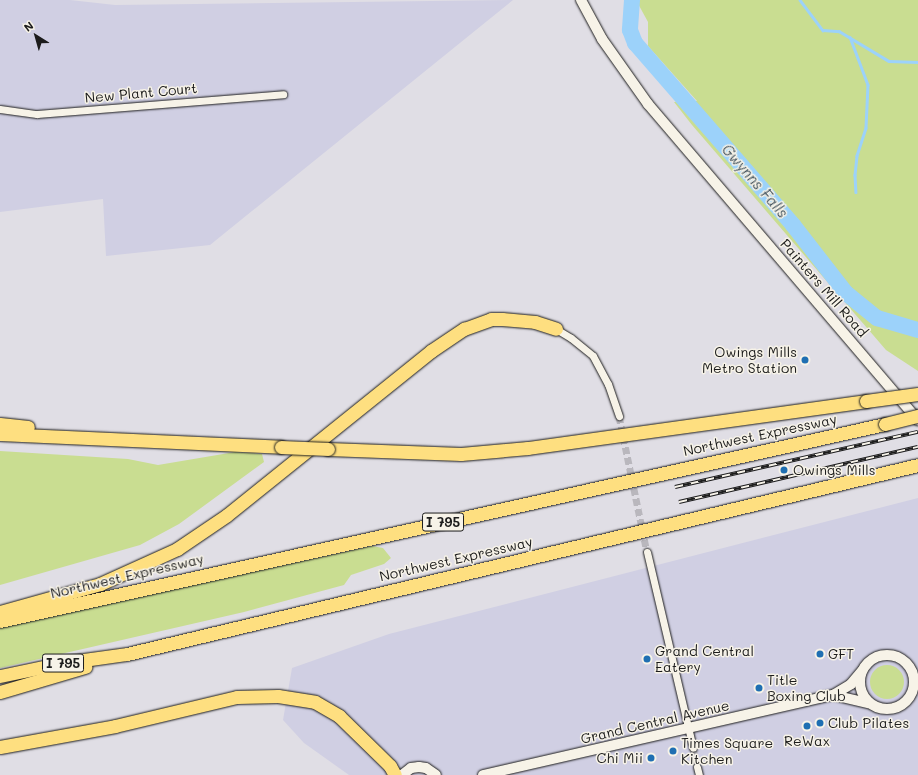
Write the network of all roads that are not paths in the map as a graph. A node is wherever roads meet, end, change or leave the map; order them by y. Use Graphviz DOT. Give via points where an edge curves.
graph roads {
  1 [pos="581,0"];
  2 [pos="283,94"];
  3 [pos="0,110"];
  4 [pos="556,329"];
  5 [pos="918,394"];
  6 [pos="619,416"];
  7 [pos="918,416"];
  8 [pos="918,420"];
  9 [pos="0,424"];
  10 [pos="0,434"];
  11 [pos="118,439"];
  12 [pos="918,465"];
  13 [pos="648,552"];
  14 [pos="0,612"];
  15 [pos="0,621"];
  16 [pos="127,654"];
  17 [pos="904,659"];
  18 [pos="918,662"];
  19 [pos="862,671"];
  20 [pos="0,676"];
  21 [pos="916,690"];
  22 [pos="0,692"];
  23 [pos="833,695"];
  24 [pos="869,703"];
  25 [pos="688,729"];
  26 [pos="0,747"];
  27 [pos="693,748"];
  28 [pos="697,767"];
  29 [pos="395,775"];
  30 [pos="402,775"];
  31 [pos="436,775"];
  32 [pos="483,775"];
  33 [pos="699,775"];
  1 -- 8 [label="street, Painters Mill Road" via="602,38 648,104"];
  2 -- 3 [label="street, New Plant Court" via="37,114"];
  4 -- 6 [label="street" via="592,356 608,384"];
  4 -- 14 [label="highway" via="535,322 502,319 484,321 464,329 431,351 227,515 177,549 100,584"];
  5 -- 11 [label="highway, bridge" via="528,448 461,454"];
  7 -- 15 [label="highway, Northwest Expressway / I 795, bridge"];
  9 -- 11 [label="highway"];
  10 -- 11 [label="highway"];
  12 -- 16 [label="highway, Northwest Expressway / I 795"];
  13 -- 25 [label="street"];
  16 -- 20 [label="highway, Northwest Expressway / I 795" via="62,663"];
  16 -- 22 [label="highway"];
  17 -- 18 [label="street, Grand Central Avenue"];
  17 -- 19 [label="street, Grand Central Avenue" via="884,655 867,663"];
  17 -- 21 [label="street, Grand Central Avenue" via="914,674"];
  19 -- 23 [label="street, Grand Central Avenue" via="851,684"];
  19 -- 24 [label="street" via="861,690"];
  21 -- 24 [label="street, Grand Central Avenue" via="906,702 890,710"];
  23 -- 24 [label="street, Grand Central Avenue"];
  23 -- 25 [label="street, Grand Central Avenue"];
  25 -- 27 [label="street"];
  25 -- 32 [label="street, Grand Central Avenue"];
  26 -- 29 [label="highway" via="115,726 237,697 278,696 315,702 339,716 390,766"];
  28 -- 33 [label="street"];
  30 -- 31 [label="street" via="419,767 426,768"];
}
